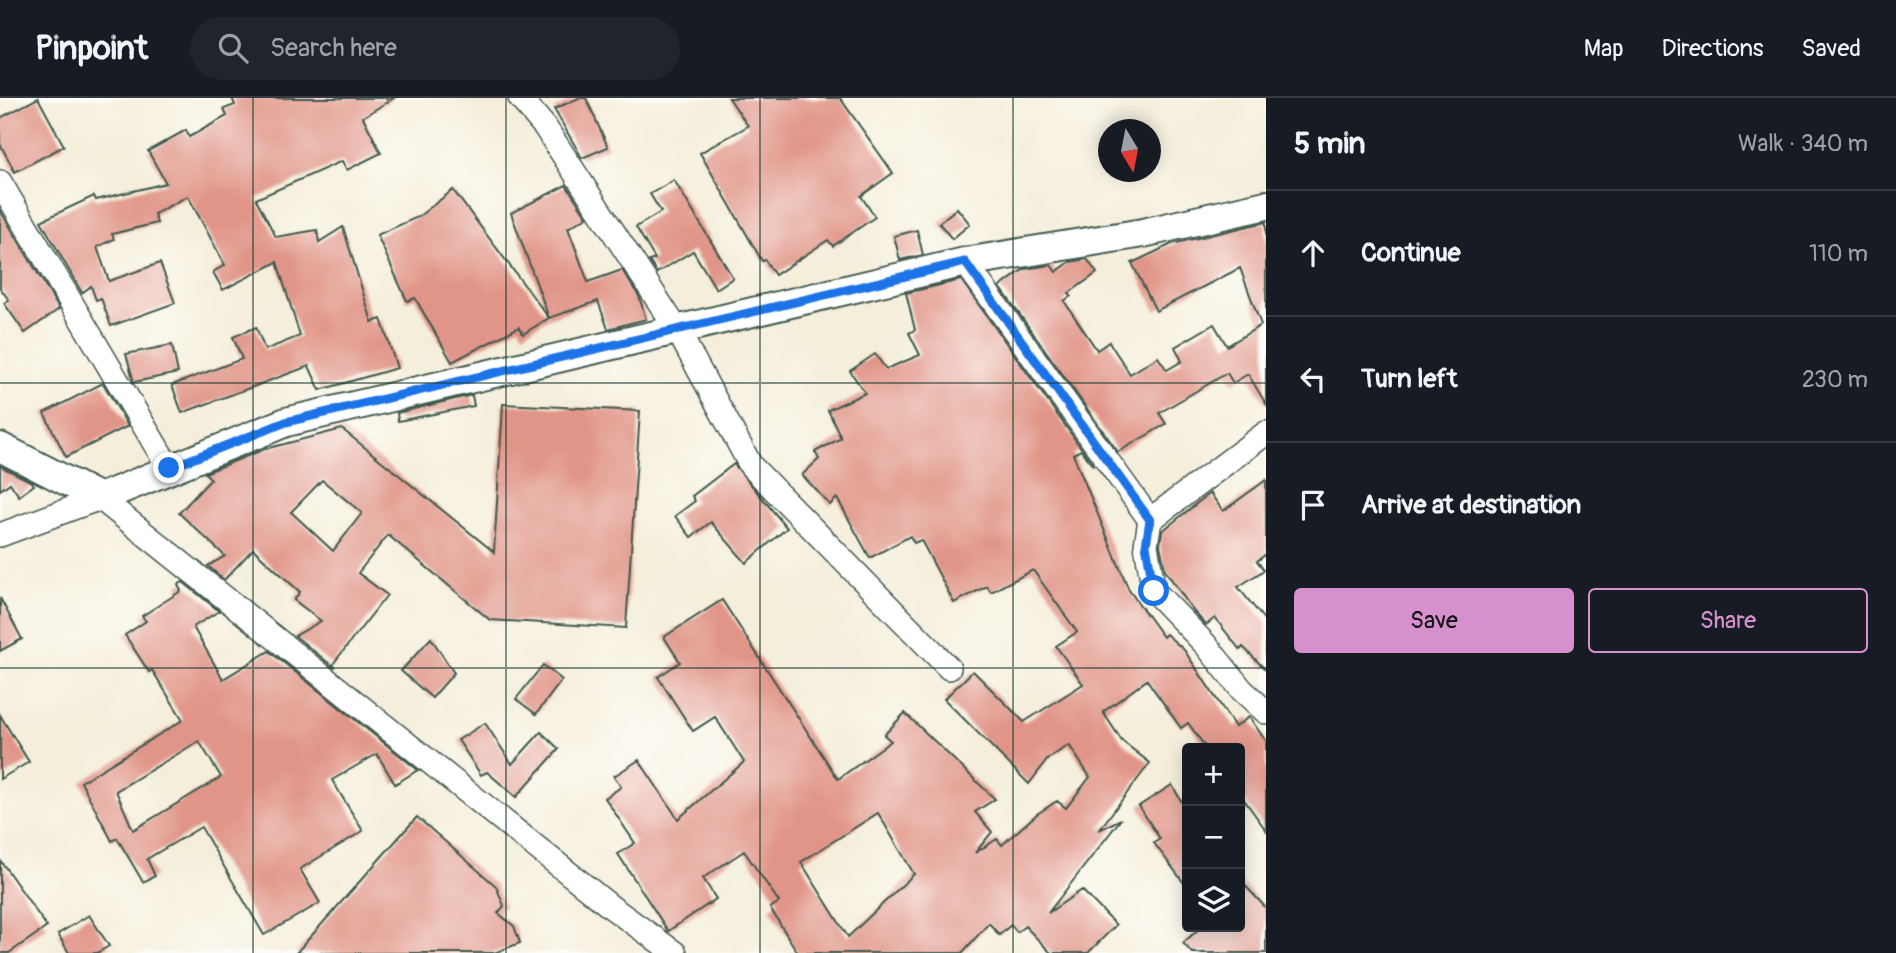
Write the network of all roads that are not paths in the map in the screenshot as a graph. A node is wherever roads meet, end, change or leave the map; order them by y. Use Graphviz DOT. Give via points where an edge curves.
graph roads {
  1 [pos="520,98"];
  2 [pos="0,182"];
  3 [pos="1266,205"];
  4 [pos="965,262"];
  5 [pos="678,331"];
  6 [pos="1266,433"];
  7 [pos="0,447"];
  8 [pos="169,468"];
  9 [pos="100,498"];
  10 [pos="1150,520"];
  11 [pos="0,535"];
  12 [pos="949,668"];
  13 [pos="1266,712"];
  14 [pos="675,953"];
  1 -- 5 [label="street" via="545,127"];
  2 -- 8 [label="street"];
  3 -- 4 [label="street" via="1143,233"];
  4 -- 5 [label="street"];
  4 -- 10 [label="street"];
  5 -- 8 [label="street" via="286,422"];
  5 -- 12 [label="street" via="751,466"];
  6 -- 10 [label="street"];
  7 -- 9 [label="street"];
  8 -- 9 [label="street"];
  9 -- 11 [label="street"];
  9 -- 14 [label="street" via="600,899"];
  10 -- 13 [label="street" via="1146,545 1154,591"];
}
